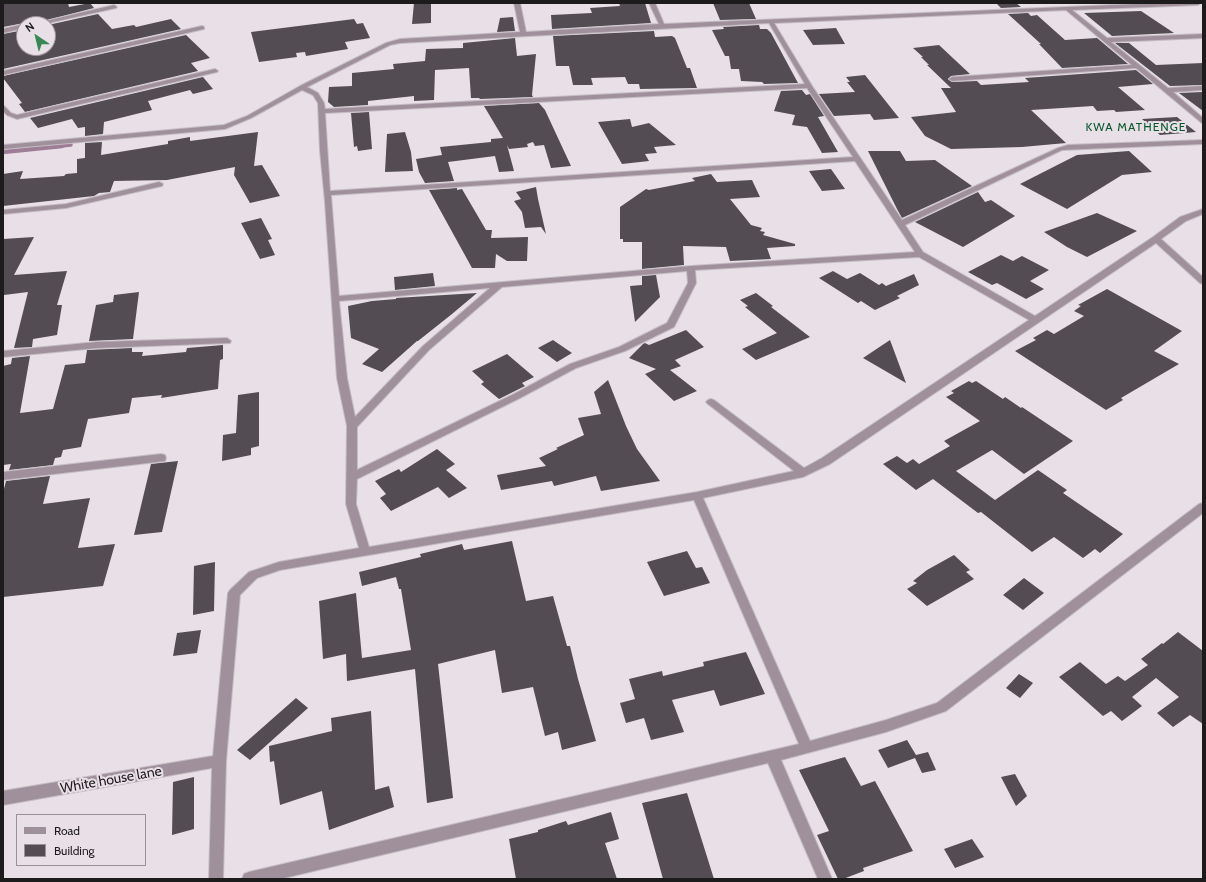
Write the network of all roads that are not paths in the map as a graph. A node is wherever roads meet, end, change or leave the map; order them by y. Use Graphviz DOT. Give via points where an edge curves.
graph roads {
  1 [pos="518,3"];
  2 [pos="652,3"];
  3 [pos="1198,3"];
  4 [pos="114,7"];
  5 [pos="1069,10"];
  6 [pos="56,20"];
  7 [pos="771,22"];
  8 [pos="662,26"];
  9 [pos="16,28"];
  10 [pos="202,28"];
  11 [pos="3,31"];
  12 [pos="523,33"];
  13 [pos="1203,36"];
  14 [pos="1108,40"];
  15 [pos="1138,66"];
  16 [pos="215,71"];
  17 [pos="3,73"];
  18 [pos="952,79"];
  19 [pos="809,86"];
  20 [pos="302,87"];
  21 [pos="1203,88"];
  22 [pos="1167,90"];
  23 [pos="3,107"];
  24 [pos="322,111"];
  25 [pos="1203,122"];
  26 [pos="1203,142"];
  27 [pos="3,147"];
  28 [pos="858,160"];
  29 [pos="159,184"];
  30 [pos="326,193"];
  31 [pos="1203,211"];
  32 [pos="3,212"];
  33 [pos="900,224"];
  34 [pos="1156,239"];
  35 [pos="920,254"];
  36 [pos="690,268"];
  37 [pos="1203,281"];
  38 [pos="499,285"];
  39 [pos="335,299"];
  40 [pos="1034,320"];
  41 [pos="227,341"];
  42 [pos="3,354"];
  43 [pos="711,402"];
  44 [pos="352,426"];
  45 [pos="162,458"];
  46 [pos="803,473"];
  47 [pos="3,476"];
  48 [pos="351,477"];
  49 [pos="697,496"];
  50 [pos="1203,507"];
  51 [pos="365,551"];
  52 [pos="807,748"];
  53 [pos="772,756"];
  54 [pos="219,761"];
  55 [pos="3,798"];
  56 [pos="216,879"];
  57 [pos="249,879"];
  58 [pos="825,879"];
  1 -- 12 [label="street"];
  2 -- 8 [label="street"];
  3 -- 5 [label="street"];
  4 -- 6 [label="street"];
  5 -- 7 [label="street"];
  5 -- 14 [label="street"];
  7 -- 8 [label="street"];
  7 -- 19 [label="street"];
  8 -- 12 [label="street"];
  9 -- 11 [label="street"];
  10 -- 17 [label="street"];
  12 -- 20 [label="street" via="400,40"];
  13 -- 14 [label="street"];
  14 -- 15 [label="street"];
  15 -- 18 [label="street"];
  15 -- 22 [label="street"];
  16 -- 23 [label="street" via="17,117 9,114"];
  19 -- 24 [label="street"];
  19 -- 28 [label="street"];
  20 -- 24 [label="street" via="316,94"];
  20 -- 27 [label="street" via="226,127"];
  21 -- 22 [label="street"];
  22 -- 25 [label="street"];
  24 -- 30 [label="street"];
  26 -- 33 [label="street" via="1060,149"];
  28 -- 30 [label="street"];
  28 -- 33 [label="street"];
  29 -- 32 [label="street" via="66,206"];
  30 -- 39 [label="street" via="329,202"];
  31 -- 34 [label="street" via="1183,219"];
  33 -- 35 [label="street"];
  34 -- 37 [label="street"];
  34 -- 40 [label="street"];
  35 -- 36 [label="street"];
  35 -- 40 [label="street"];
  36 -- 38 [label="street"];
  36 -- 48 [label="street" via="692,283 671,324 622,349 573,366 518,396"];
  38 -- 39 [label="street"];
  38 -- 44 [label="street" via="426,348"];
  39 -- 44 [label="street" via="342,378"];
  40 -- 46 [label="street" via="826,461"];
  41 -- 42 [label="street" via="97,345"];
  43 -- 46 [label="street"];
  44 -- 48 [label="street"];
  45 -- 47 [label="street"];
  46 -- 49 [label="street"];
  48 -- 51 [label="street" via="352,504"];
  49 -- 51 [label="street"];
  49 -- 52 [label="street"];
  50 -- 52 [label="street" via="941,707 886,726"];
  51 -- 54 [label="street" via="278,566 253,575 234,593"];
  52 -- 53 [label="street"];
  53 -- 57 [label="street"];
  53 -- 58 [label="street"];
  54 -- 55 [label="street, White house lane"];
  54 -- 56 [label="street"];
}
